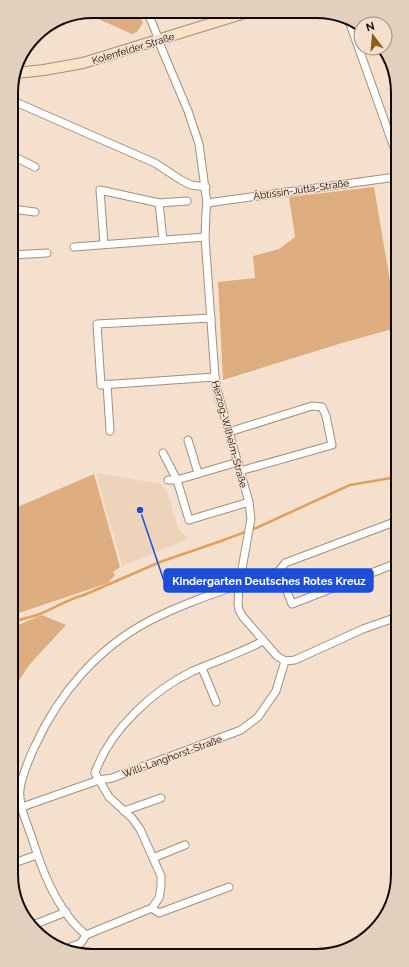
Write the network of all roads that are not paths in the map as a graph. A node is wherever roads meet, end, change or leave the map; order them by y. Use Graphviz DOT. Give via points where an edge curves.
graph roads {
  1 [pos="150,18"];
  2 [pos="229,18"];
  3 [pos="351,27"];
  4 [pos="159,40"];
  5 [pos="21,72"];
  6 [pos="18,103"];
  7 [pos="391,140"];
  8 [pos="18,158"];
  9 [pos="35,167"];
  10 [pos="391,177"];
  11 [pos="206,187"];
  12 [pos="187,201"];
  13 [pos="207,202"];
  14 [pos="159,204"];
  15 [pos="18,210"];
  16 [pos="35,212"];
  17 [pos="205,237"];
  18 [pos="163,240"];
  19 [pos="104,244"];
  20 [pos="74,247"];
  21 [pos="47,253"];
  22 [pos="18,255"];
  23 [pos="211,318"];
  24 [pos="215,378"];
  25 [pos="107,384"];
  26 [pos="110,431"];
  27 [pos="229,432"];
  28 [pos="188,440"];
  29 [pos="163,453"];
  30 [pos="238,462"];
  31 [pos="240,471"];
  32 [pos="198,473"];
  33 [pos="168,480"];
  34 [pos="177,480"];
  35 [pos="249,502"];
  36 [pos="391,523"];
  37 [pos="391,565"];
  38 [pos="279,571"];
  39 [pos="239,585"];
  40 [pos="391,619"];
  41 [pos="263,641"];
  42 [pos="285,661"];
  43 [pos="202,668"];
  44 [pos="216,702"];
  45 [pos="99,780"];
  46 [pos="160,798"];
  47 [pos="22,807"];
  48 [pos="124,811"];
  49 [pos="185,845"];
  50 [pos="37,855"];
  51 [pos="153,858"];
  52 [pos="18,862"];
  53 [pos="229,886"];
  54 [pos="152,908"];
  55 [pos="66,912"];
  56 [pos="37,924"];
  57 [pos="86,935"];
  58 [pos="73,946"];
  1 -- 4 [label="street, Herzog-Wilhelm-Straße"];
  2 -- 4 [label="main road, Kolenfelder Straße"];
  3 -- 7 [label="street"];
  4 -- 5 [label="main road, Kolenfelder Straße" via="83,63"];
  4 -- 11 [label="street, Herzog-Wilhelm-Straße" via="199,144"];
  6 -- 11 [label="street" via="155,162 191,185"];
  8 -- 9 [label="street"];
  10 -- 13 [label="street, Äbtissin-Jutta-Straße"];
  11 -- 13 [label="street, Herzog-Wilhelm-Straße"];
  12 -- 14 [label="street"];
  13 -- 17 [label="street, Herzog-Wilhelm-Straße"];
  14 -- 18 [label="street"];
  14 -- 19 [label="street" via="100,190"];
  15 -- 16 [label="street"];
  17 -- 18 [label="street"];
  17 -- 23 [label="street, Herzog-Wilhelm-Straße"];
  18 -- 19 [label="street"];
  19 -- 20 [label="street"];
  21 -- 22 [label="street"];
  23 -- 24 [label="street, Herzog-Wilhelm-Straße"];
  23 -- 25 [label="street" via="97,324 101,385"];
  24 -- 25 [label="street"];
  24 -- 27 [label="street, Herzog-Wilhelm-Straße"];
  25 -- 26 [label="street"];
  27 -- 30 [label="street, Herzog-Wilhelm-Straße"];
  27 -- 31 [label="street" via="312,406 322,407 326,416 332,445"];
  28 -- 32 [label="street"];
  29 -- 34 [label="street"];
  30 -- 31 [label="street, Herzog-Wilhelm-Straße"];
  30 -- 32 [label="street"];
  31 -- 35 [label="street, Herzog-Wilhelm-Straße"];
  32 -- 34 [label="street"];
  33 -- 34 [label="street"];
  34 -- 35 [label="street" via="189,520"];
  35 -- 39 [label="street, Herzog-Wilhelm-Straße" via="250,524"];
  36 -- 38 [label="street" via="285,564"];
  37 -- 38 [label="street" via="292,604"];
  38 -- 39 [label="street"];
  39 -- 41 [label="street, Herzog-Wilhelm-Straße" via="239,610"];
  39 -- 47 [label="street" via="167,612 148,622 110,646 70,686 44,726 31,754 20,789"];
  40 -- 42 [label="street" via="295,660"];
  41 -- 42 [label="street, Herzog-Wilhelm-Straße"];
  41 -- 43 [label="street"];
  42 -- 45 [label="street, Willi-Langhorst-Straße" via="276,691 258,717 241,730 112,778"];
  43 -- 44 [label="street"];
  43 -- 45 [label="street" via="170,684 135,713 99,760 95,773"];
  45 -- 47 [label="street, Willi-Langhorst-Straße"];
  45 -- 48 [label="street" via="109,797"];
  46 -- 48 [label="street"];
  47 -- 50 [label="street"];
  48 -- 51 [label="street" via="140,829"];
  49 -- 51 [label="street"];
  50 -- 52 [label="street"];
  50 -- 55 [label="street" via="50,887"];
  51 -- 54 [label="street" via="161,887 159,898"];
  53 -- 54 [label="street" via="159,913"];
  54 -- 57 [label="street"];
  55 -- 56 [label="street"];
  55 -- 57 [label="street" via="77,928"];
  57 -- 58 [label="street" via="81,943"];
}
